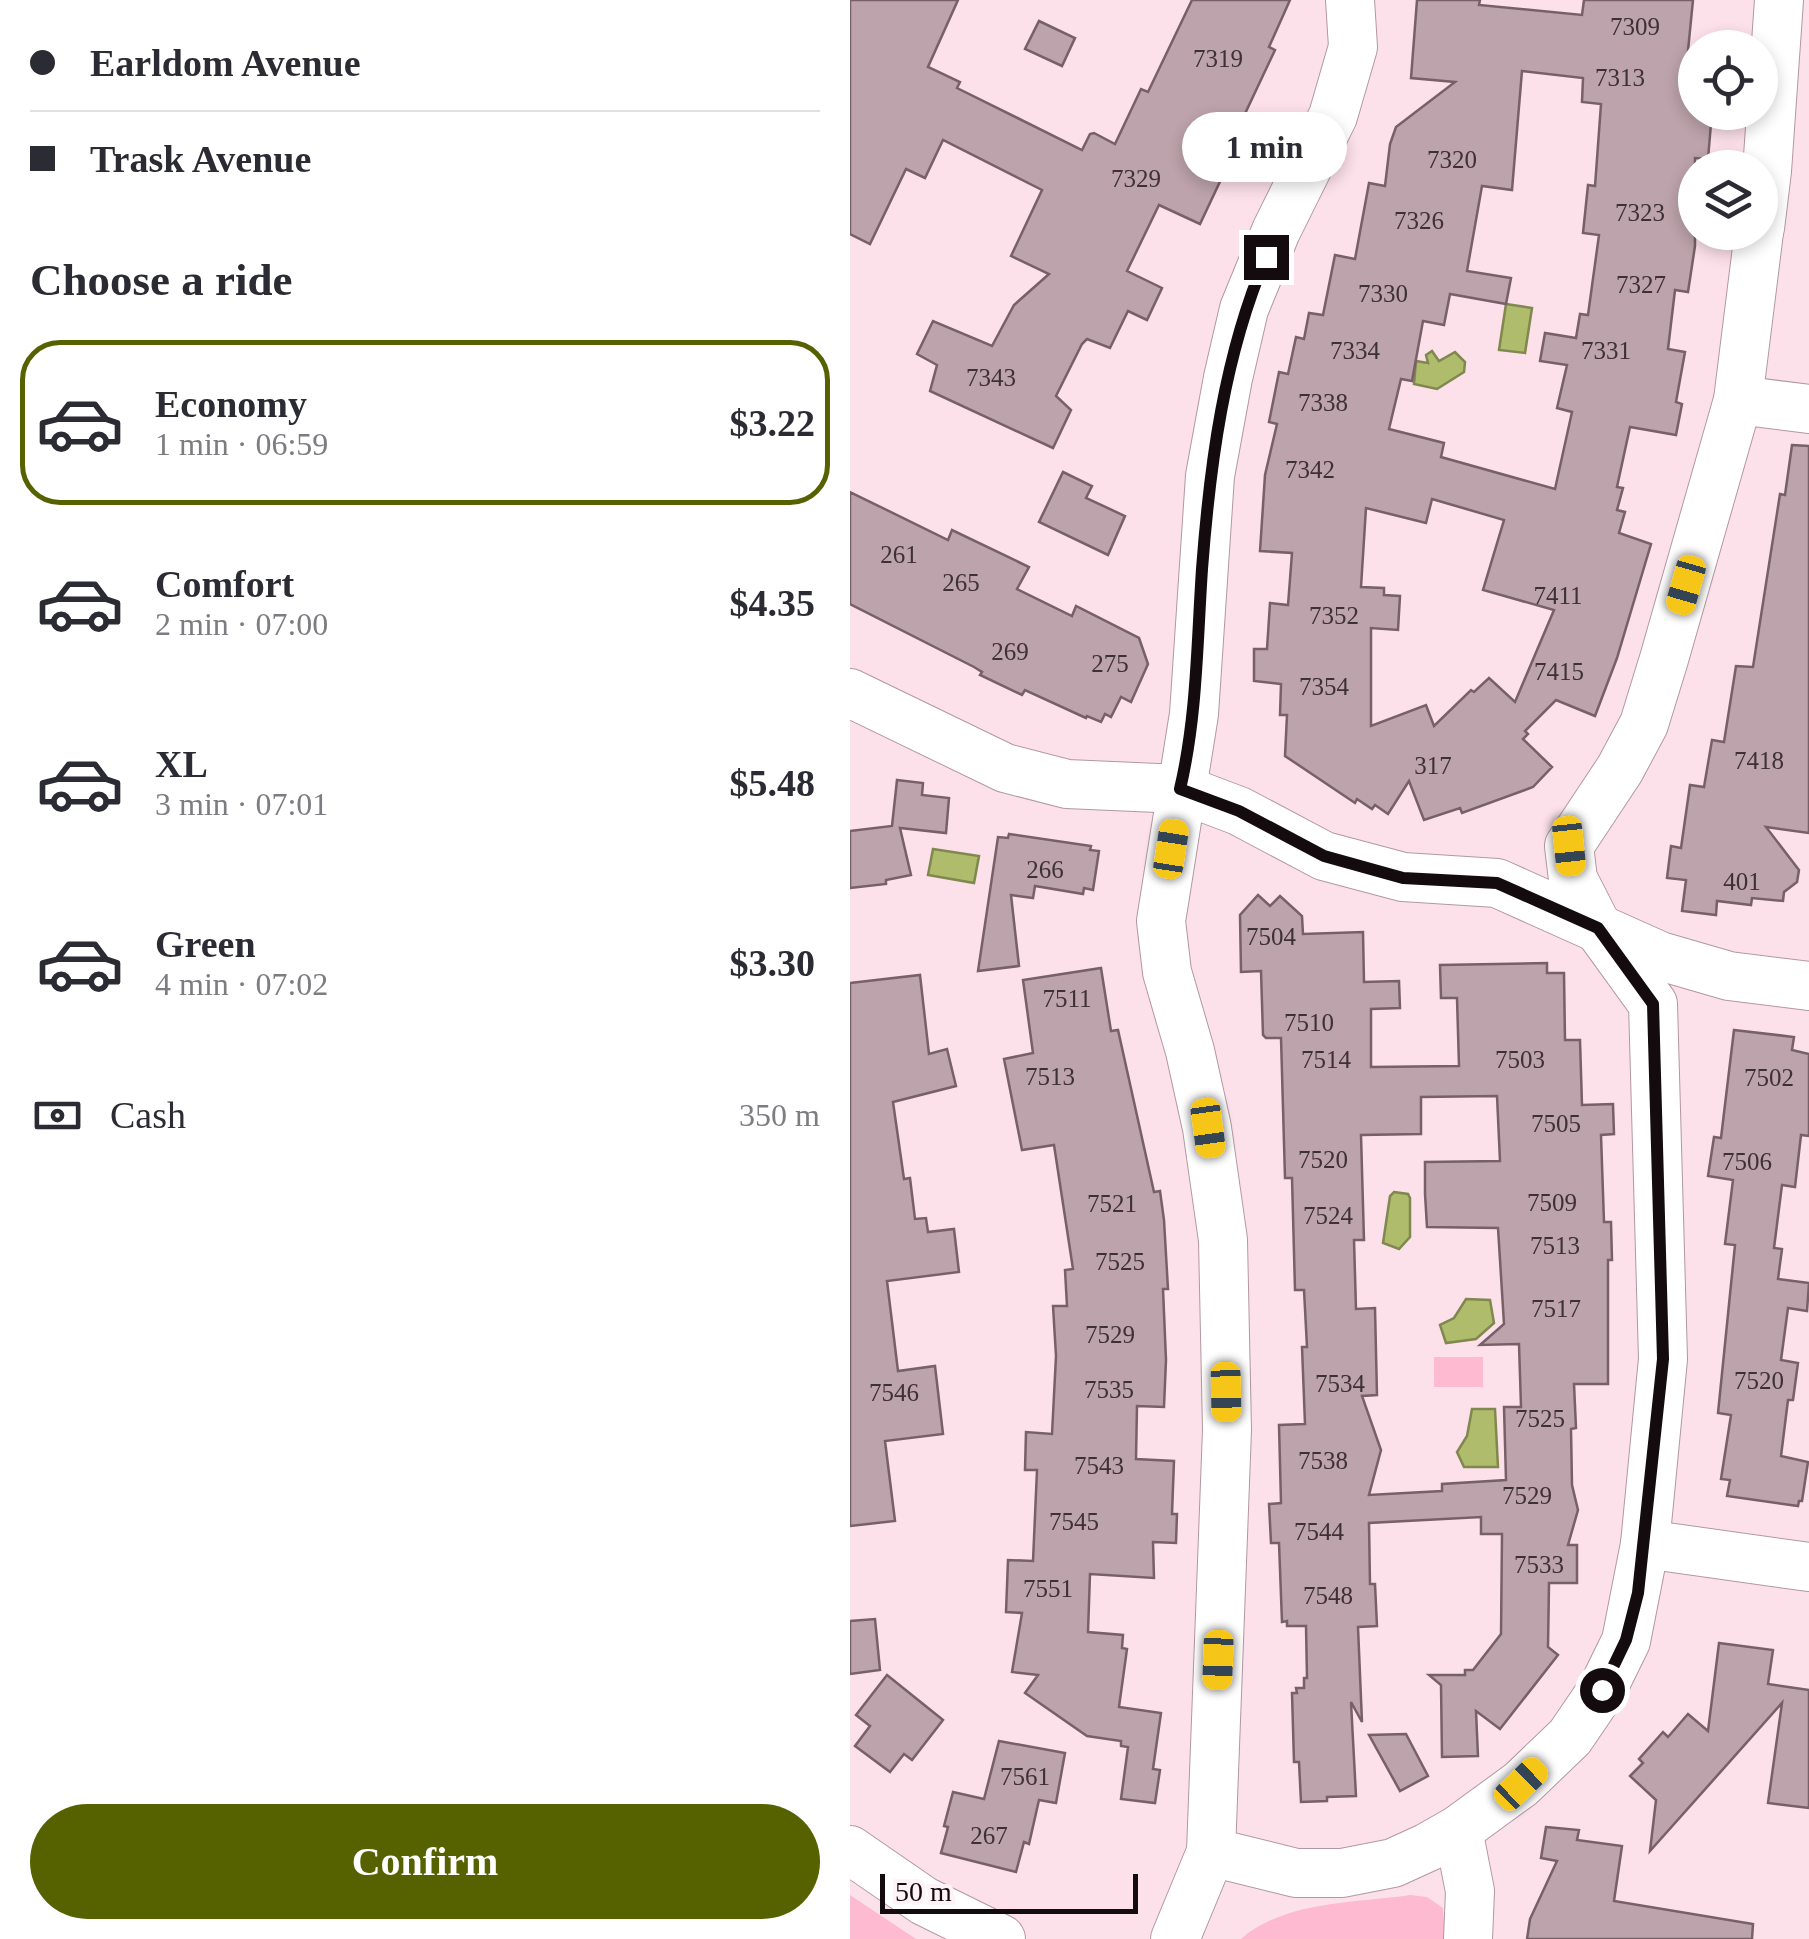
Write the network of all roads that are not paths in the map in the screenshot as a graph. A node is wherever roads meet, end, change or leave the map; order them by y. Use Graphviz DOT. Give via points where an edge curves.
graph roads {
  1 [pos="1350,0"];
  2 [pos="1779,0"];
  3 [pos="1769,150"];
  4 [pos="1757,250"];
  5 [pos="1738,400"];
  6 [pos="1809,410"];
  7 [pos="850,693"];
  8 [pos="1180,789"];
  9 [pos="1598,928"];
  10 [pos="1809,986"];
  11 [pos="1645,1544"];
  12 [pos="1809,1566"];
  13 [pos="1458,1830"];
  14 [pos="850,1850"];
  15 [pos="1211,1852"];
  16 [pos="1001,1939"];
  17 [pos="1175,1939"];
  18 [pos="1468,1939"];
  1 -- 8 [label="street" via="1353,47 1333,116 1244,308 1228,378 1210,476 1194,714"];
  2 -- 3 [label="street"];
  4 -- 5 [label="street"];
  5 -- 6 [label="street"];
  5 -- 9 [label="street" via="1644,724 1569,846 1572,878"];
  7 -- 8 [label="street" via="1005,768 1068,784"];
  8 -- 9 [label="street" via="1324,856 1403,878 1497,883"];
  8 -- 15 [label="street" via="1161,921 1167,972 1208,1128 1223,1240 1227,1430"];
  9 -- 10 [label="street" via="1714,972"];
  9 -- 11 [label="street" via="1653,1004 1663,1359"];
  11 -- 12 [label="street"];
  11 -- 13 [label="street" via="1626,1640 1602,1690 1570,1737"];
  13 -- 15 [label="street" via="1393,1863 1342,1873 1296,1873"];
  13 -- 18 [label="street" via="1470,1890"];
  14 -- 16 [label="street" via="924,1901"];
  15 -- 17 [label="street"];
}
